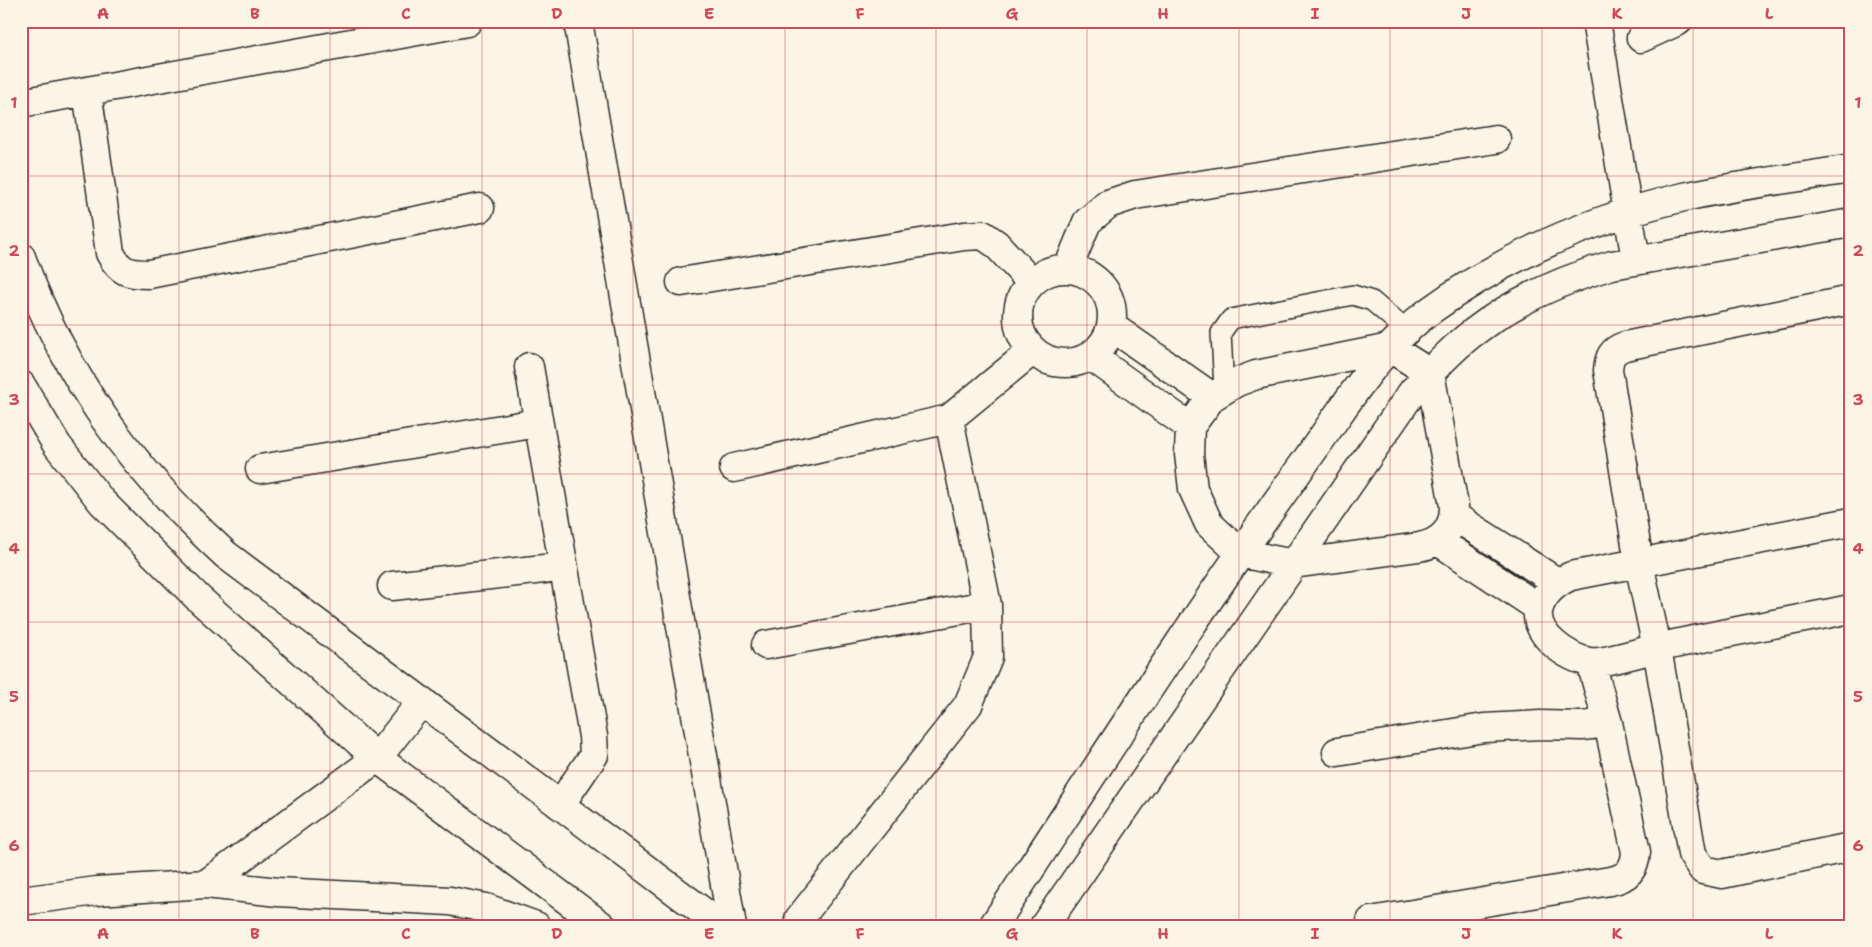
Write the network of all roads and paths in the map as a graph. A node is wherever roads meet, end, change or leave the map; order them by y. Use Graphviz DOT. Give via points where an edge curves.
graph roads {
  1 [pos="578,21"];
  2 [pos="1596,21"];
  3 [pos="1678,21"];
  4 [pos="467,22"];
  5 [pos="1641,38"];
  6 [pos="87,91"];
  7 [pos="21,103"];
  8 [pos="1496,139"];
  9 [pos="1851,169"];
  10 [pos="480,208"];
  11 [pos="1628,212"];
  12 [pos="1851,223"];
  13 [pos="21,257"];
  14 [pos="1636,260"];
  15 [pos="1068,268"];
  16 [pos="682,282"];
  17 [pos="1031,282"];
  18 [pos="1851,300"];
  19 [pos="1111,326"];
  20 [pos="1398,339"];
  21 [pos="1032,351"];
  22 [pos="1091,356"];
  23 [pos="529,367"];
  24 [pos="1430,373"];
  25 [pos="21,385"];
  26 [pos="1218,393"];
  27 [pos="948,420"];
  28 [pos="538,423"];
  29 [pos="1190,427"];
  30 [pos="734,468"];
  31 [pos="260,469"];
  32 [pos="1454,516"];
  33 [pos="1851,522"];
  34 [pos="1438,541"];
  35 [pos="1240,553"];
  36 [pos="1639,563"];
  37 [pos="1293,564"];
  38 [pos="562,567"];
  39 [pos="1557,582"];
  40 [pos="392,586"];
  41 [pos="987,605"];
  42 [pos="1539,608"];
  43 [pos="1851,608"];
  44 [pos="766,645"];
  45 [pos="1657,648"];
  46 [pos="1591,663"];
  47 [pos="422,701"];
  48 [pos="1608,723"];
  49 [pos="1337,752"];
  50 [pos="377,758"];
  51 [pos="560,804"];
  52 [pos="1851,847"];
  53 [pos="206,884"];
  54 [pos="21,901"];
  55 [pos="799,919"];
  56 [pos="1371,921"];
  57 [pos="536,926"];
  58 [pos="602,926"];
  59 [pos="722,926"];
  60 [pos="732,926"];
  61 [pos="993,926"];
  62 [pos="1044,926"];
  1 -- 60 [label="street"];
  2 -- 11 [label="street"];
  3 -- 5 [label="street"];
  4 -- 6 [label="street"];
  6 -- 7 [label="street"];
  6 -- 10 [label="street" via="110,253 123,271 149,274"];
  8 -- 15 [label="street" via="1134,195 1108,204 1087,222"];
  9 -- 11 [label="street" via="1685,197"];
  11 -- 14 [label="street"];
  11 -- 20 [label="street" via="1526,253 1428,312"];
  12 -- 14 [label="street"];
  13 -- 47 [label="street" via="52,330 76,375 108,425 160,490 226,555"];
  14 -- 24 [label="street" via="1576,276 1508,308 1474,332"];
  15 -- 17 [label="street" via="1048,271"];
  15 -- 19 [label="street" via="1099,283 1108,296"];
  16 -- 17 [label="street" via="983,235 996,244"];
  17 -- 21 [label="street" via="1020,298 1016,317 1021,336"];
  18 -- 36 [label="street" via="1625,346 1611,354 1608,370"];
  19 -- 22 [label="street" via="1104,343"];
  19 -- 26 [label="street"];
  20 -- 24 [label="street"];
  20 -- 26 [label="street" via="1256,374"];
  20 -- 26 [label="lane" via="1372,301 1352,295 1232,319 1221,333"];
  20 -- 35 [label="street" via="1356,388"];
  21 -- 22 [label="street" via="1045,360 1061,364 1077,363"];
  21 -- 27 [label="street"];
  22 -- 29 [label="street"];
  23 -- 28 [label="street"];
  24 -- 32 [label="street"];
  24 -- 37 [label="street" via="1413,391"];
  25 -- 50 [label="street" via="57,445 102,502 198,598"];
  26 -- 29 [label="street"];
  27 -- 30 [label="street"];
  27 -- 41 [label="street"];
  28 -- 31 [label="street"];
  28 -- 38 [label="street"];
  29 -- 35 [label="street" via="1193,489 1209,524"];
  32 -- 34 [label="street" via="1451,526"];
  32 -- 39 [label="street"];
  33 -- 36 [label="street"];
  34 -- 37 [label="street" via="1419,547"];
  34 -- 42 [label="street"];
  35 -- 37 [label="street"];
  35 -- 61 [label="street"];
  36 -- 39 [label="street" via="1571,576"];
  36 -- 45 [label="street"];
  37 -- 62 [label="street"];
  38 -- 40 [label="street"];
  38 -- 51 [label="street" via="594,755"];
  39 -- 42 [label="street"];
  41 -- 44 [label="street"];
  41 -- 55 [label="street" via="988,657 968,705"];
  42 -- 46 [label="street" via="1540,627 1546,637 1565,652"];
  43 -- 45 [label="street"];
  45 -- 46 [label="street"];
  45 -- 52 [label="street" via="1692,854 1703,870 1722,874"];
  46 -- 48 [label="street"];
  47 -- 50 [label="street"];
  47 -- 51 [label="street"];
  48 -- 49 [label="street" via="1484,728"];
  48 -- 56 [label="street" via="1636,852 1635,864 1628,874 1610,881"];
  50 -- 53 [label="street"];
  50 -- 58 [label="street"];
  51 -- 59 [label="street"];
  53 -- 54 [label="street" via="97,891"];
  53 -- 57 [label="street" via="278,892 450,901 486,908"];
}
